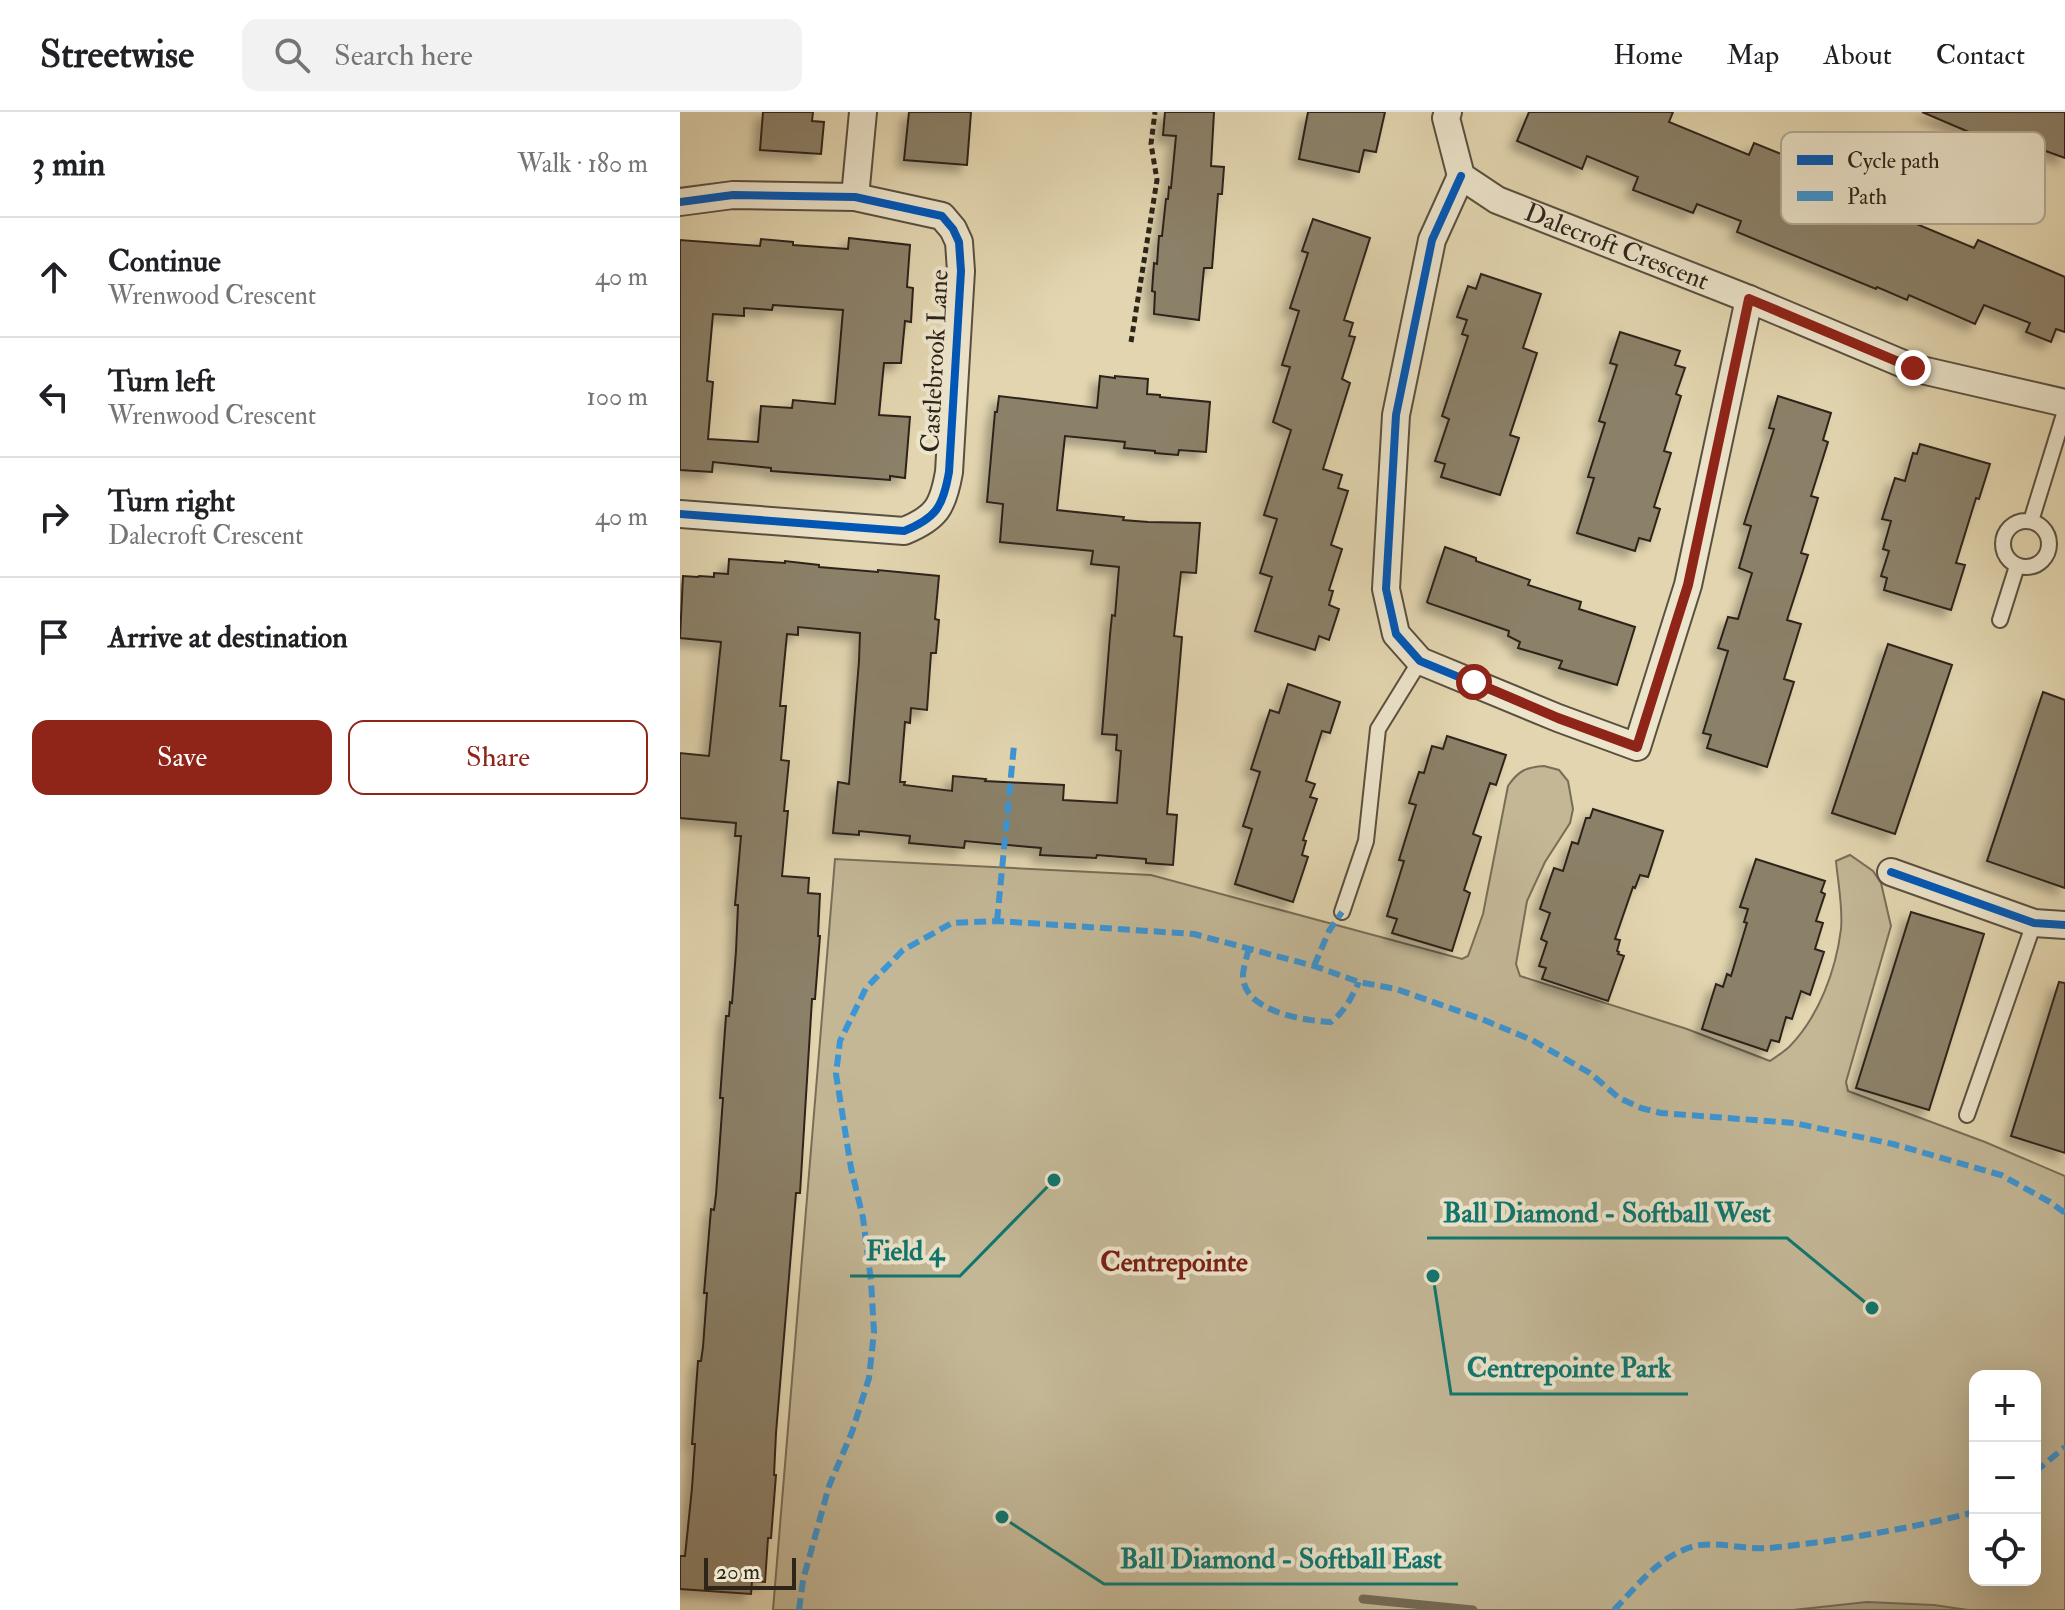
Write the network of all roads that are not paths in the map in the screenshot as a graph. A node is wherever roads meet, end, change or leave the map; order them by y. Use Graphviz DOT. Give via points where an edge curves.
graph roads {
  1 [pos="863,112"];
  2 [pos="1448,112"];
  3 [pos="1461,176"];
  4 [pos="855,197"];
  5 [pos="680,202"];
  6 [pos="1749,299"];
  7 [pos="2065,403"];
  8 [pos="2065,411"];
  9 [pos="680,514"];
  10 [pos="2031,521"];
  11 [pos="2017,566"];
  12 [pos="2000,620"];
  13 [pos="1420,661"];
  14 [pos="1891,872"];
  15 [pos="1342,912"];
  16 [pos="2034,923"];
  17 [pos="2065,925"];
  18 [pos="1967,1115"];
  1 -- 4 [label="street"];
  2 -- 3 [label="street"];
  3 -- 6 [label="street, Dalecroft Crescent" via="1497,200"];
  3 -- 13 [label="street" via="1432,240 1396,415 1386,589 1396,634"];
  4 -- 5 [label="street, Castlebrook Lane" via="733,195"];
  4 -- 9 [label="street, Castlebrook Lane" via="942,216 959,242 949,472 935,513 904,531"];
  6 -- 7 [label="street, Dalecroft Crescent" via="1913,368"];
  6 -- 13 [label="street" via="1688,585 1637,747"];
  8 -- 10 [label="lane"];
  10 -- 11 [label="lane" via="2016,523 2005,533 2003,548"];
  10 -- 11 [label="lane" via="2049,535 2049,551 2033,567"];
  11 -- 12 [label="lane"];
  13 -- 15 [label="lane" via="1378,729 1366,841"];
  14 -- 16 [label="street"];
  16 -- 17 [label="street"];
  16 -- 18 [label="lane"];
}
